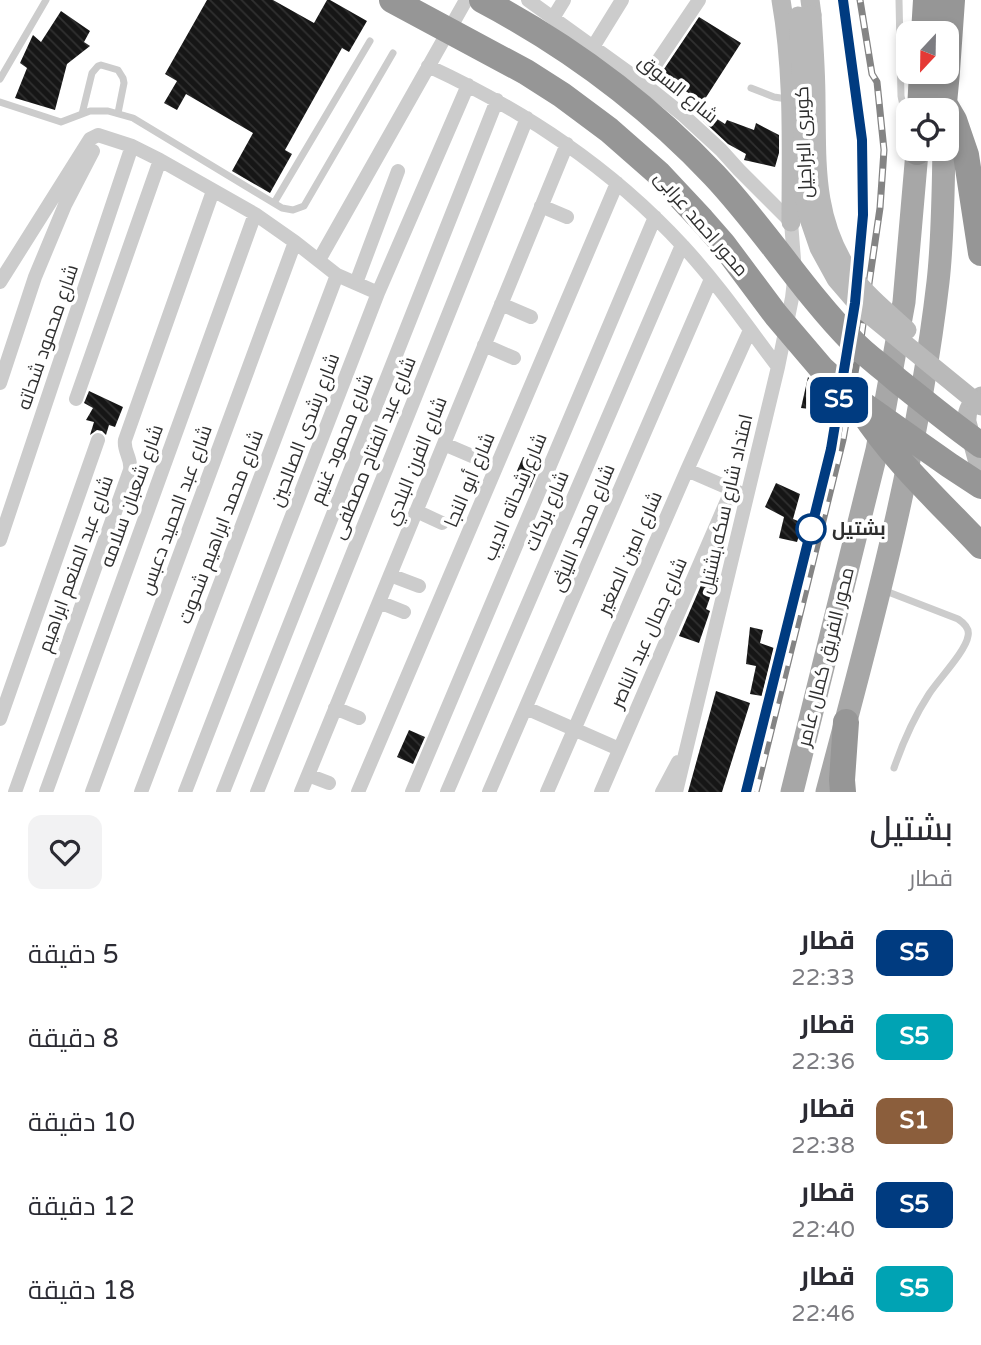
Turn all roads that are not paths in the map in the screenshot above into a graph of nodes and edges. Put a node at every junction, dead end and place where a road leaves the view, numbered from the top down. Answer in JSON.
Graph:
{"nodes":[{"id":1,"x":46,"y":0,"type":"edge"},
{"id":2,"x":392,"y":0,"type":"edge"},
{"id":3,"x":466,"y":0,"type":"edge"},
{"id":4,"x":482,"y":0,"type":"edge"},
{"id":5,"x":527,"y":0,"type":"edge"},
{"id":6,"x":564,"y":0,"type":"edge"},
{"id":7,"x":622,"y":0,"type":"edge"},
{"id":8,"x":699,"y":0,"type":"edge"},
{"id":9,"x":781,"y":0,"type":"edge"},
{"id":10,"x":899,"y":0,"type":"edge"},
{"id":11,"x":926,"y":0,"type":"edge"},
{"id":12,"x":952,"y":0,"type":"edge"},
{"id":13,"x":804,"y":8,"type":"edge"},
{"id":14,"x":553,"y":18,"type":"junction"},
{"id":15,"x":925,"y":21,"type":"edge"},
{"id":16,"x":951,"y":21,"type":"edge"},
{"id":17,"x":370,"y":41,"type":"dead end"},
{"id":18,"x":593,"y":47,"type":"junction"},
{"id":19,"x":393,"y":53,"type":"dead end"},
{"id":20,"x":428,"y":66,"type":"junction"},
{"id":21,"x":0,"y":79,"type":"edge"},
{"id":22,"x":643,"y":83,"type":"junction"},
{"id":23,"x":468,"y":85,"type":"junction"},
{"id":24,"x":751,"y":88,"type":"dead end"},
{"id":25,"x":902,"y":98,"type":"edge"},
{"id":26,"x":497,"y":100,"type":"junction"},
{"id":27,"x":792,"y":100,"type":"junction"},
{"id":28,"x":0,"y":102,"type":"edge"},
{"id":29,"x":118,"y":113,"type":"junction"},
{"id":30,"x":82,"y":114,"type":"junction"},
{"id":31,"x":527,"y":118,"type":"junction"},
{"id":32,"x":959,"y":132,"type":"edge"},
{"id":33,"x":101,"y":136,"type":"junction"},
{"id":34,"x":567,"y":144,"type":"junction"},
{"id":35,"x":132,"y":146,"type":"junction"},
{"id":36,"x":160,"y":160,"type":"junction"},
{"id":37,"x":914,"y":161,"type":"edge"},
{"id":38,"x":944,"y":161,"type":"edge"},
{"id":39,"x":398,"y":171,"type":"dead end"},
{"id":40,"x":617,"y":183,"type":"junction"},
{"id":41,"x":213,"y":191,"type":"junction"},
{"id":42,"x":274,"y":203,"type":"junction"},
{"id":43,"x":541,"y":206,"type":"junction"},
{"id":44,"x":255,"y":214,"type":"junction"},
{"id":45,"x":568,"y":217,"type":"dead end"},
{"id":46,"x":655,"y":217,"type":"junction"},
{"id":47,"x":790,"y":222,"type":"junction"},
{"id":48,"x":295,"y":242,"type":"junction"},
{"id":49,"x":682,"y":245,"type":"junction"},
{"id":50,"x":981,"y":253,"type":"edge"},
{"id":51,"x":319,"y":260,"type":"junction"},
{"id":52,"x":337,"y":275,"type":"junction"},
{"id":53,"x":712,"y":279,"type":"junction"},
{"id":54,"x":0,"y":282,"type":"edge"},
{"id":55,"x":356,"y":283,"type":"junction"},
{"id":56,"x":378,"y":293,"type":"junction"},
{"id":57,"x":501,"y":304,"type":"junction"},
{"id":58,"x":531,"y":317,"type":"dead end"},
{"id":59,"x":750,"y":330,"type":"junction"},
{"id":60,"x":484,"y":345,"type":"junction"},
{"id":61,"x":514,"y":358,"type":"dead end"},
{"id":62,"x":778,"y":368,"type":"junction"},
{"id":63,"x":0,"y":383,"type":"edge"},
{"id":64,"x":981,"y":390,"type":"edge"},
{"id":65,"x":981,"y":396,"type":"edge"},
{"id":66,"x":853,"y":398,"type":"junction"},
{"id":67,"x":76,"y":399,"type":"dead end"},
{"id":68,"x":981,"y":406,"type":"edge"},
{"id":69,"x":98,"y":440,"type":"dead end"},
{"id":70,"x":444,"y":444,"type":"junction"},
{"id":71,"x":981,"y":445,"type":"edge"},
{"id":72,"x":877,"y":450,"type":"junction"},
{"id":73,"x":472,"y":456,"type":"dead end"},
{"id":74,"x":909,"y":463,"type":"junction"},
{"id":75,"x":687,"y":470,"type":"junction"},
{"id":76,"x":981,"y":474,"type":"edge"},
{"id":77,"x":981,"y":486,"type":"edge"},
{"id":78,"x":732,"y":489,"type":"junction"},
{"id":79,"x":748,"y":496,"type":"junction"},
{"id":80,"x":864,"y":505,"type":"junction"},
{"id":81,"x":416,"y":511,"type":"junction"},
{"id":82,"x":898,"y":513,"type":"junction"},
{"id":83,"x":442,"y":523,"type":"dead end"},
{"id":84,"x":0,"y":540,"type":"edge"},
{"id":85,"x":981,"y":546,"type":"edge"},
{"id":86,"x":390,"y":575,"type":"junction"},
{"id":87,"x":419,"y":586,"type":"dead end"},
{"id":88,"x":879,"y":589,"type":"junction"},
{"id":89,"x":379,"y":602,"type":"junction"},
{"id":90,"x":404,"y":612,"type":"dead end"},
{"id":91,"x":335,"y":708,"type":"junction"},
{"id":92,"x":526,"y":708,"type":"junction"},
{"id":93,"x":359,"y":718,"type":"dead end"},
{"id":94,"x":0,"y":719,"type":"edge"},
{"id":95,"x":846,"y":722,"type":"junction"},
{"id":96,"x":574,"y":729,"type":"junction"},
{"id":97,"x":687,"y":745,"type":"junction"},
{"id":98,"x":619,"y":749,"type":"junction"},
{"id":99,"x":894,"y":768,"type":"dead end"},
{"id":100,"x":308,"y":775,"type":"junction"},
{"id":101,"x":329,"y":783,"type":"dead end"},
{"id":102,"x":15,"y":792,"type":"edge"},
{"id":103,"x":46,"y":792,"type":"edge"},
{"id":104,"x":92,"y":792,"type":"edge"},
{"id":105,"x":141,"y":792,"type":"edge"},
{"id":106,"x":185,"y":792,"type":"edge"},
{"id":107,"x":223,"y":792,"type":"edge"},
{"id":108,"x":257,"y":792,"type":"edge"},
{"id":109,"x":301,"y":792,"type":"edge"},
{"id":110,"x":358,"y":792,"type":"edge"},
{"id":111,"x":412,"y":792,"type":"edge"},
{"id":112,"x":447,"y":792,"type":"edge"},
{"id":113,"x":489,"y":792,"type":"edge"},
{"id":114,"x":547,"y":792,"type":"edge"},
{"id":115,"x":600,"y":792,"type":"edge"},
{"id":116,"x":662,"y":792,"type":"edge"},
{"id":117,"x":676,"y":792,"type":"edge"},
{"id":118,"x":792,"y":792,"type":"edge"},
{"id":119,"x":827,"y":792,"type":"edge"},
{"id":120,"x":843,"y":792,"type":"edge"}],
"edges":[{"from":1,"to":21,"type":"lane"},
{"from":2,"to":66,"type":"highway","name":"محور احمد عرابى","bridge":true},
{"from":3,"to":20,"type":"street"},
{"from":4,"to":71,"type":"highway","name":"محور احمد عرابى","bridge":true},
{"from":5,"to":14,"type":"street","name":"شارع السوق"},
{"from":6,"to":14,"type":"street"},
{"from":7,"to":18,"type":"street"},
{"from":8,"to":22,"type":"street"},
{"from":9,"to":27,"type":"street"},
{"from":10,"to":25,"type":"lane"},
{"from":11,"to":15,"type":"highway"},
{"from":12,"to":16,"type":"highway"},
{"from":13,"to":64,"type":"street","name":"كوبرى البراجيل","bridge":true},
{"from":13,"to":68,"type":"street","name":"كوبرى البراجيل","bridge":true},
{"from":14,"to":18,"type":"street","name":"شارع السوق"},
{"from":17,"to":42,"type":"lane"},
{"from":18,"to":22,"type":"street","name":"شارع السوق"},
{"from":19,"to":42,"type":"lane"},
{"from":20,"to":23,"type":"street"},
{"from":20,"to":51,"type":"street"},
{"from":22,"to":47,"type":"street","name":"شارع السوق"},
{"from":23,"to":26,"type":"street"},
{"from":23,"to":56,"type":"street","name":"شارع رشدى الصالحين"},
{"from":24,"to":27,"type":"lane"},
{"from":26,"to":31,"type":"street"},
{"from":26,"to":107,"type":"street","name":"شارع محمود غنيم"},
{"from":27,"to":47,"type":"street"},
{"from":28,"to":30,"type":"lane"},
{"from":29,"to":30,"type":"lane"},
{"from":29,"to":30,"type":"lane"},
{"from":29,"to":42,"type":"lane"},
{"from":31,"to":34,"type":"street"},
{"from":31,"to":108,"type":"street","name":"شارع عبد الفتاح مصطفى"},
{"from":32,"to":50,"type":"highway"},
{"from":33,"to":35,"type":"street"},
{"from":33,"to":54,"type":"street"},
{"from":33,"to":63,"type":"street"},
{"from":34,"to":40,"type":"street"},
{"from":34,"to":43,"type":"street","name":"شارع الفرن البلدي"},
{"from":35,"to":36,"type":"street"},
{"from":35,"to":84,"type":"street","name":"شارع محمود شحاته"},
{"from":36,"to":41,"type":"street"},
{"from":36,"to":67,"type":"street"},
{"from":37,"to":72,"type":"main road","name":"محور الفريق كمال عامر"},
{"from":38,"to":74,"type":"main road","name":"محور الفريق كمال عامر"},
{"from":39,"to":55,"type":"street"},
{"from":40,"to":46,"type":"street"},
{"from":40,"to":110,"type":"street","name":"شارع أبو النجا"},
{"from":41,"to":44,"type":"street"},
{"from":41,"to":102,"type":"street","name":"شارع عبد المنعم ابراهيم"},
{"from":43,"to":45,"type":"street"},
{"from":43,"to":57,"type":"street","name":"شارع الفرن البلدي"},
{"from":44,"to":48,"type":"street"},
{"from":44,"to":103,"type":"street","name":"شارع شعبان سلامه"},
{"from":46,"to":49,"type":"street"},
{"from":46,"to":111,"type":"street","name":"شارع شحاته الديب"},
{"from":47,"to":62,"type":"street","name":"امتداد شارع سكه بشتيل"},
{"from":48,"to":51,"type":"street"},
{"from":48,"to":104,"type":"street","name":"شارع عبد الحميد دعبس"},
{"from":49,"to":53,"type":"street"},
{"from":49,"to":112,"type":"street","name":"شارع بركات"},
{"from":51,"to":52,"type":"street"},
{"from":52,"to":55,"type":"street"},
{"from":52,"to":105,"type":"street","name":"شارع محمد ابراهيم شحوت"},
{"from":53,"to":59,"type":"street"},
{"from":53,"to":92,"type":"street","name":"شارع محمد الليثى"},
{"from":55,"to":56,"type":"street"},
{"from":56,"to":106,"type":"street","name":"شارع رشدى الصالحين"},
{"from":57,"to":58,"type":"street"},
{"from":57,"to":60,"type":"street","name":"شارع الفرن البلدي"},
{"from":59,"to":62,"type":"street"},
{"from":59,"to":75,"type":"street","name":"شارع امين الصغير"},
{"from":60,"to":61,"type":"street"},
{"from":60,"to":70,"type":"street","name":"شارع الفرن البلدي"},
{"from":62,"to":79,"type":"street","name":"امتداد شارع سكه بشتيل"},
{"from":65,"to":76,"type":"street"},
{"from":66,"to":77,"type":"highway","name":"محور احمد عرابى","bridge":true},
{"from":66,"to":85,"type":"highway","bridge":true},
{"from":69,"to":94,"type":"street"},
{"from":70,"to":73,"type":"street"},
{"from":70,"to":81,"type":"street","name":"شارع الفرن البلدي"},
{"from":72,"to":74,"type":"main road"},
{"from":72,"to":80,"type":"main road","name":"محور الفريق كمال عامر"},
{"from":74,"to":82,"type":"main road","name":"محور الفريق كمال عامر"},
{"from":75,"to":78,"type":"street"},
{"from":75,"to":96,"type":"street","name":"شارع امين الصغير"},
{"from":78,"to":79,"type":"street"},
{"from":78,"to":98,"type":"street","name":"شارع جمال عبد الناصر"},
{"from":79,"to":97,"type":"street","name":"امتداد شارع سكه بشتيل"},
{"from":80,"to":82,"type":"main road"},
{"from":80,"to":118,"type":"main road","name":"محور الفريق كمال عامر"},
{"from":81,"to":83,"type":"street"},
{"from":81,"to":86,"type":"street","name":"شارع الفرن البلدي"},
{"from":82,"to":88,"type":"main road","name":"محور الفريق كمال عامر"},
{"from":86,"to":87,"type":"street"},
{"from":86,"to":89,"type":"street","name":"شارع الفرن البلدي"},
{"from":88,"to":95,"type":"main road","name":"محور الفريق كمال عامر"},
{"from":88,"to":99,"type":"lane"},
{"from":89,"to":90,"type":"street"},
{"from":89,"to":91,"type":"street","name":"شارع الفرن البلدي"},
{"from":91,"to":93,"type":"street"},
{"from":91,"to":100,"type":"street","name":"شارع الفرن البلدي"},
{"from":92,"to":96,"type":"street"},
{"from":92,"to":113,"type":"street","name":"شارع محمد الليثى"},
{"from":95,"to":119,"type":"main road","name":"محور الفريق كمال عامر"},
{"from":95,"to":120,"type":"highway"},
{"from":96,"to":98,"type":"street"},
{"from":96,"to":114,"type":"street","name":"شارع امين الصغير"},
{"from":97,"to":116,"type":"street"},
{"from":97,"to":117,"type":"street","name":"امتداد شارع سكه بشتيل"},
{"from":98,"to":115,"type":"street","name":"شارع جمال عبد الناصر"},
{"from":100,"to":101,"type":"street"},
{"from":100,"to":109,"type":"street","name":"شارع الفرن البلدي"}]}
